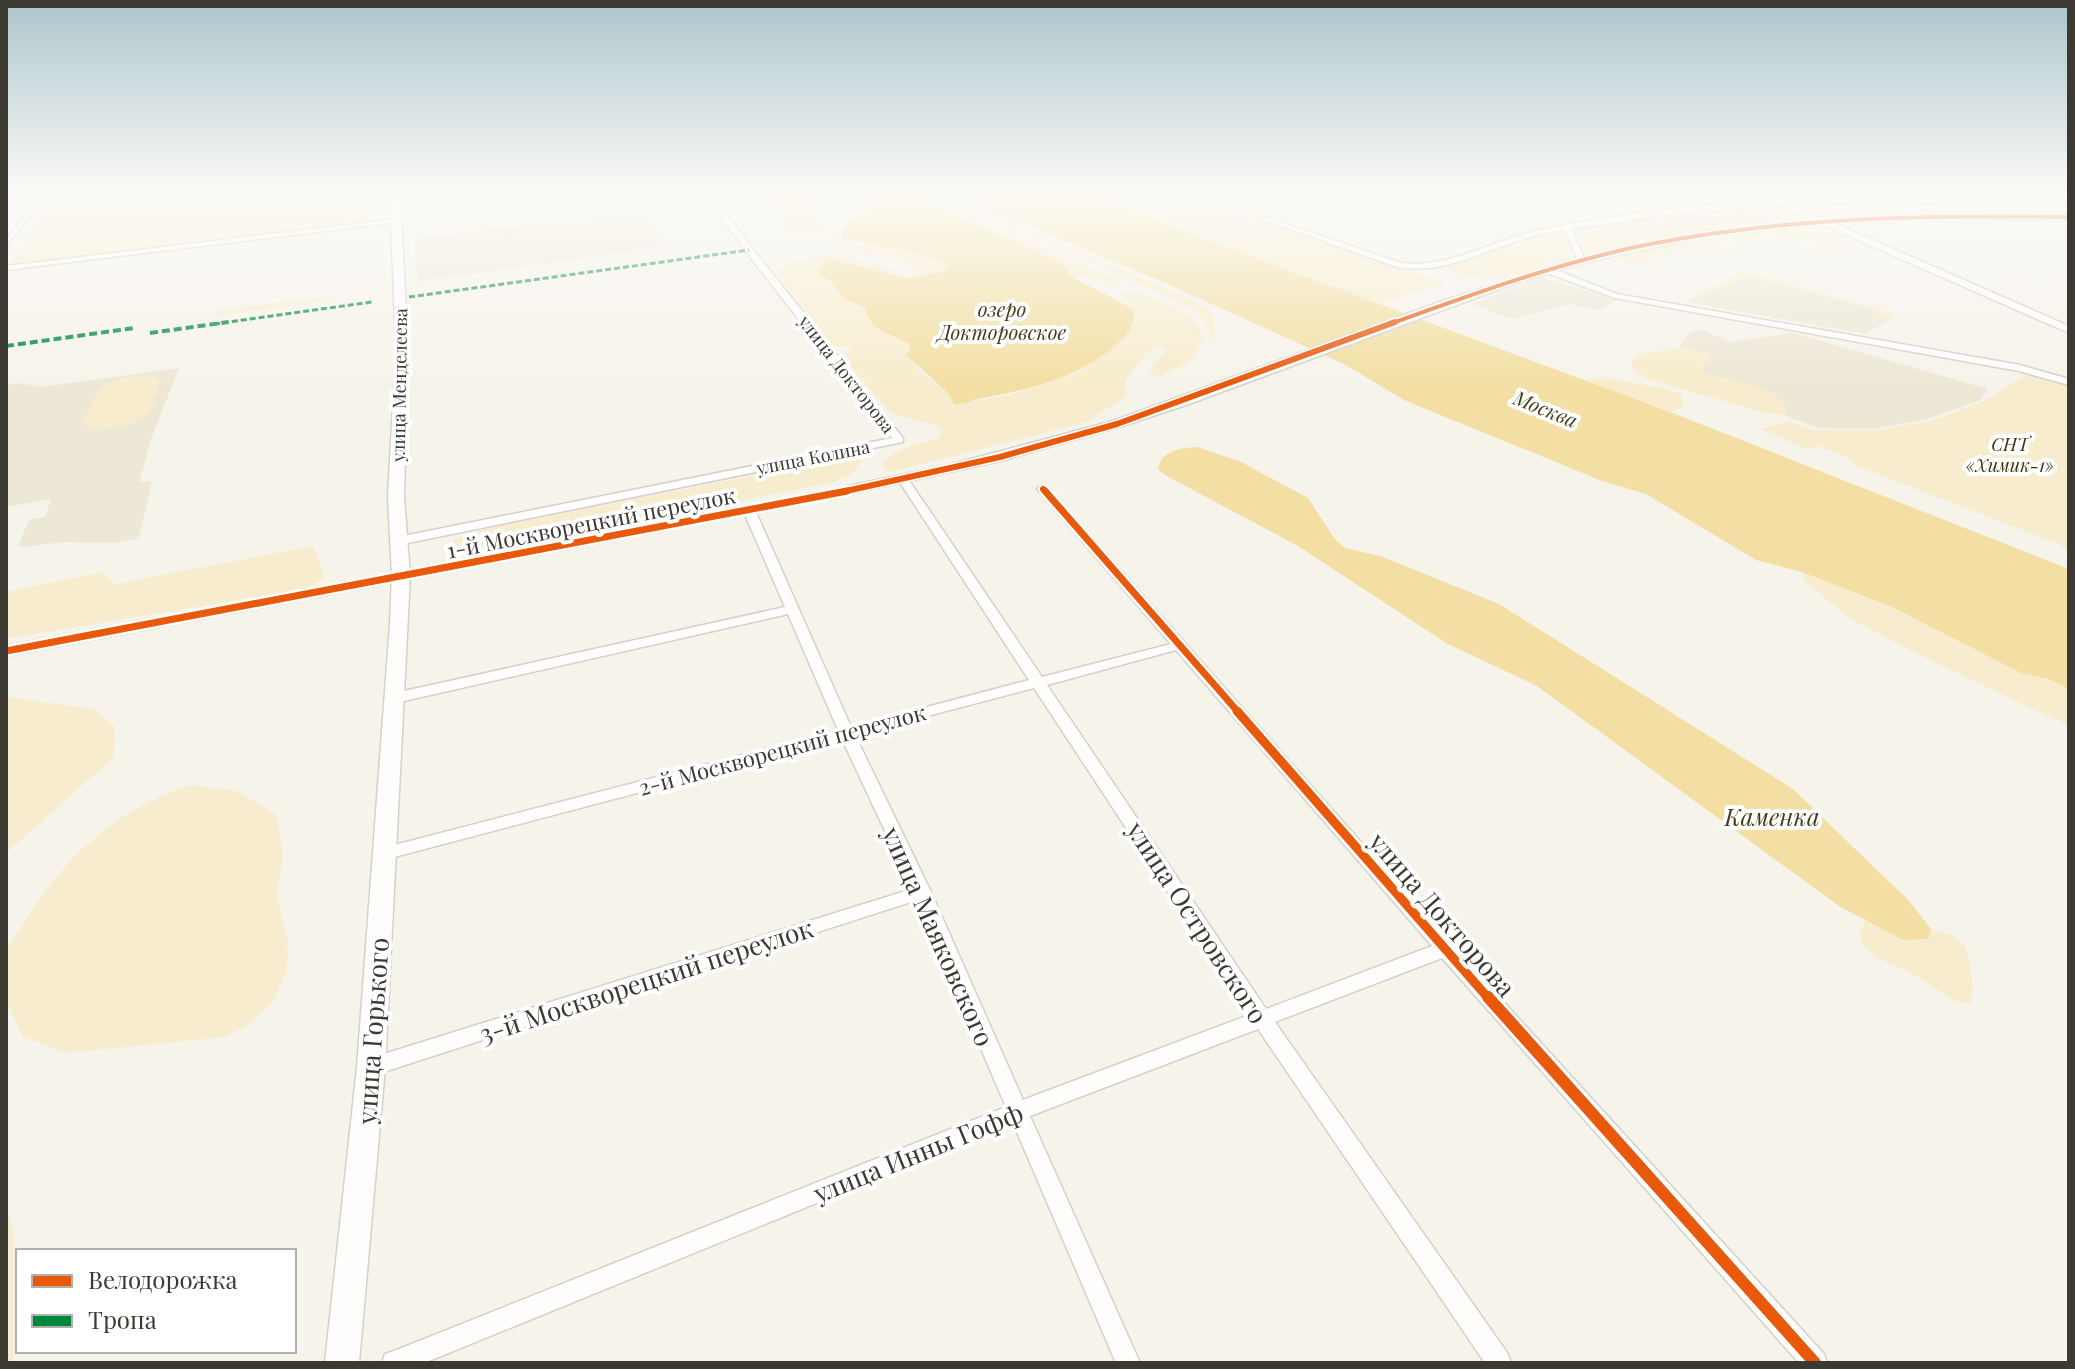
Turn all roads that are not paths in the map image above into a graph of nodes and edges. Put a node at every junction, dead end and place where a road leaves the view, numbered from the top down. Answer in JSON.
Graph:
{"nodes":[{"id":1,"x":98,"y":257,"type":"edge"},
{"id":2,"x":398,"y":257,"type":"edge"},
{"id":3,"x":754,"y":257,"type":"edge"},
{"id":4,"x":1376,"y":257,"type":"edge"},
{"id":5,"x":1461,"y":257,"type":"edge"},
{"id":6,"x":1580,"y":257,"type":"edge"},
{"id":7,"x":1600,"y":257,"type":"edge"},
{"id":8,"x":1903,"y":257,"type":"edge"},
{"id":9,"x":1582,"y":261,"type":"junction"},
{"id":10,"x":6,"y":268,"type":"edge"},
{"id":11,"x":1550,"y":271,"type":"junction"},
{"id":12,"x":2069,"y":330,"type":"edge"},
{"id":13,"x":2069,"y":382,"type":"edge"},
{"id":14,"x":899,"y":440,"type":"joint"},
{"id":15,"x":902,"y":478,"type":"junction"},
{"id":16,"x":1043,"y":489,"type":"dead end"},
{"id":17,"x":749,"y":510,"type":"junction"},
{"id":18,"x":398,"y":541,"type":"junction"},
{"id":19,"x":401,"y":576,"type":"junction"},
{"id":20,"x":792,"y":609,"type":"junction"},
{"id":21,"x":1181,"y":645,"type":"junction"},
{"id":22,"x":6,"y":651,"type":"edge"},
{"id":23,"x":1040,"y":681,"type":"junction"},
{"id":24,"x":395,"y":698,"type":"junction"},
{"id":25,"x":846,"y":732,"type":"junction"},
{"id":26,"x":383,"y":854,"type":"junction"},
{"id":27,"x":922,"y":892,"type":"junction"},
{"id":28,"x":1445,"y":949,"type":"junction"},
{"id":29,"x":1262,"y":1019,"type":"junction"},
{"id":30,"x":371,"y":1067,"type":"junction"},
{"id":31,"x":1016,"y":1112,"type":"junction"},
{"id":32,"x":342,"y":1363,"type":"edge"},
{"id":33,"x":394,"y":1363,"type":"edge"},
{"id":34,"x":1128,"y":1363,"type":"edge"},
{"id":35,"x":1499,"y":1363,"type":"edge"},
{"id":36,"x":1815,"y":1363,"type":"edge"}],
"edges":[{"from":1,"to":10,"type":"street"},
{"from":2,"to":18,"type":"main road","name":"улица Менделеева"},
{"from":3,"to":14,"type":"street","name":"улица Докторова"},
{"from":4,"to":5,"type":"street"},
{"from":6,"to":9,"type":"street"},
{"from":7,"to":9,"type":"street","name":"1-й Москворецкий переулок"},
{"from":8,"to":12,"type":"street"},
{"from":9,"to":11,"type":"street","name":"1-й Москворецкий переулок"},
{"from":11,"to":13,"type":"street"},
{"from":11,"to":15,"type":"street","name":"1-й Москворецкий переулок"},
{"from":14,"to":18,"type":"street","name":"улица Колина"},
{"from":15,"to":17,"type":"street","name":"1-й Москворецкий переулок"},
{"from":15,"to":23,"type":"street","name":"улица Островского"},
{"from":16,"to":21,"type":"street","name":"улица Докторова"},
{"from":17,"to":19,"type":"street","name":"1-й Москворецкий переулок"},
{"from":17,"to":20,"type":"street","name":"улица Маяковского"},
{"from":18,"to":19,"type":"main road","name":"улица Менделеева"},
{"from":19,"to":22,"type":"street","name":"1-й Москворецкий переулок"},
{"from":19,"to":24,"type":"main road","name":"улица Горького"},
{"from":20,"to":24,"type":"street"},
{"from":20,"to":25,"type":"street","name":"улица Маяковского"},
{"from":21,"to":23,"type":"street","name":"2-й Москворецкий переулок"},
{"from":21,"to":28,"type":"street","name":"улица Докторова"},
{"from":23,"to":25,"type":"street","name":"2-й Москворецкий переулок"},
{"from":23,"to":29,"type":"street","name":"улица Островского"},
{"from":24,"to":26,"type":"main road","name":"улица Горького"},
{"from":25,"to":26,"type":"street","name":"2-й Москворецкий переулок"},
{"from":25,"to":27,"type":"street","name":"улица Маяковского"},
{"from":26,"to":30,"type":"main road","name":"улица Горького"},
{"from":27,"to":30,"type":"street","name":"3-й Москворецкий переулок"},
{"from":27,"to":31,"type":"street","name":"улица Маяковского"},
{"from":28,"to":29,"type":"street","name":"улица Инны Гофф"},
{"from":28,"to":36,"type":"street","name":"улица Докторова"},
{"from":29,"to":31,"type":"street","name":"улица Инны Гофф"},
{"from":29,"to":35,"type":"street","name":"улица Островского"},
{"from":30,"to":32,"type":"main road","name":"улица Горького"},
{"from":31,"to":33,"type":"street","name":"улица Инны Гофф"},
{"from":31,"to":34,"type":"street","name":"улица Маяковского"}]}
